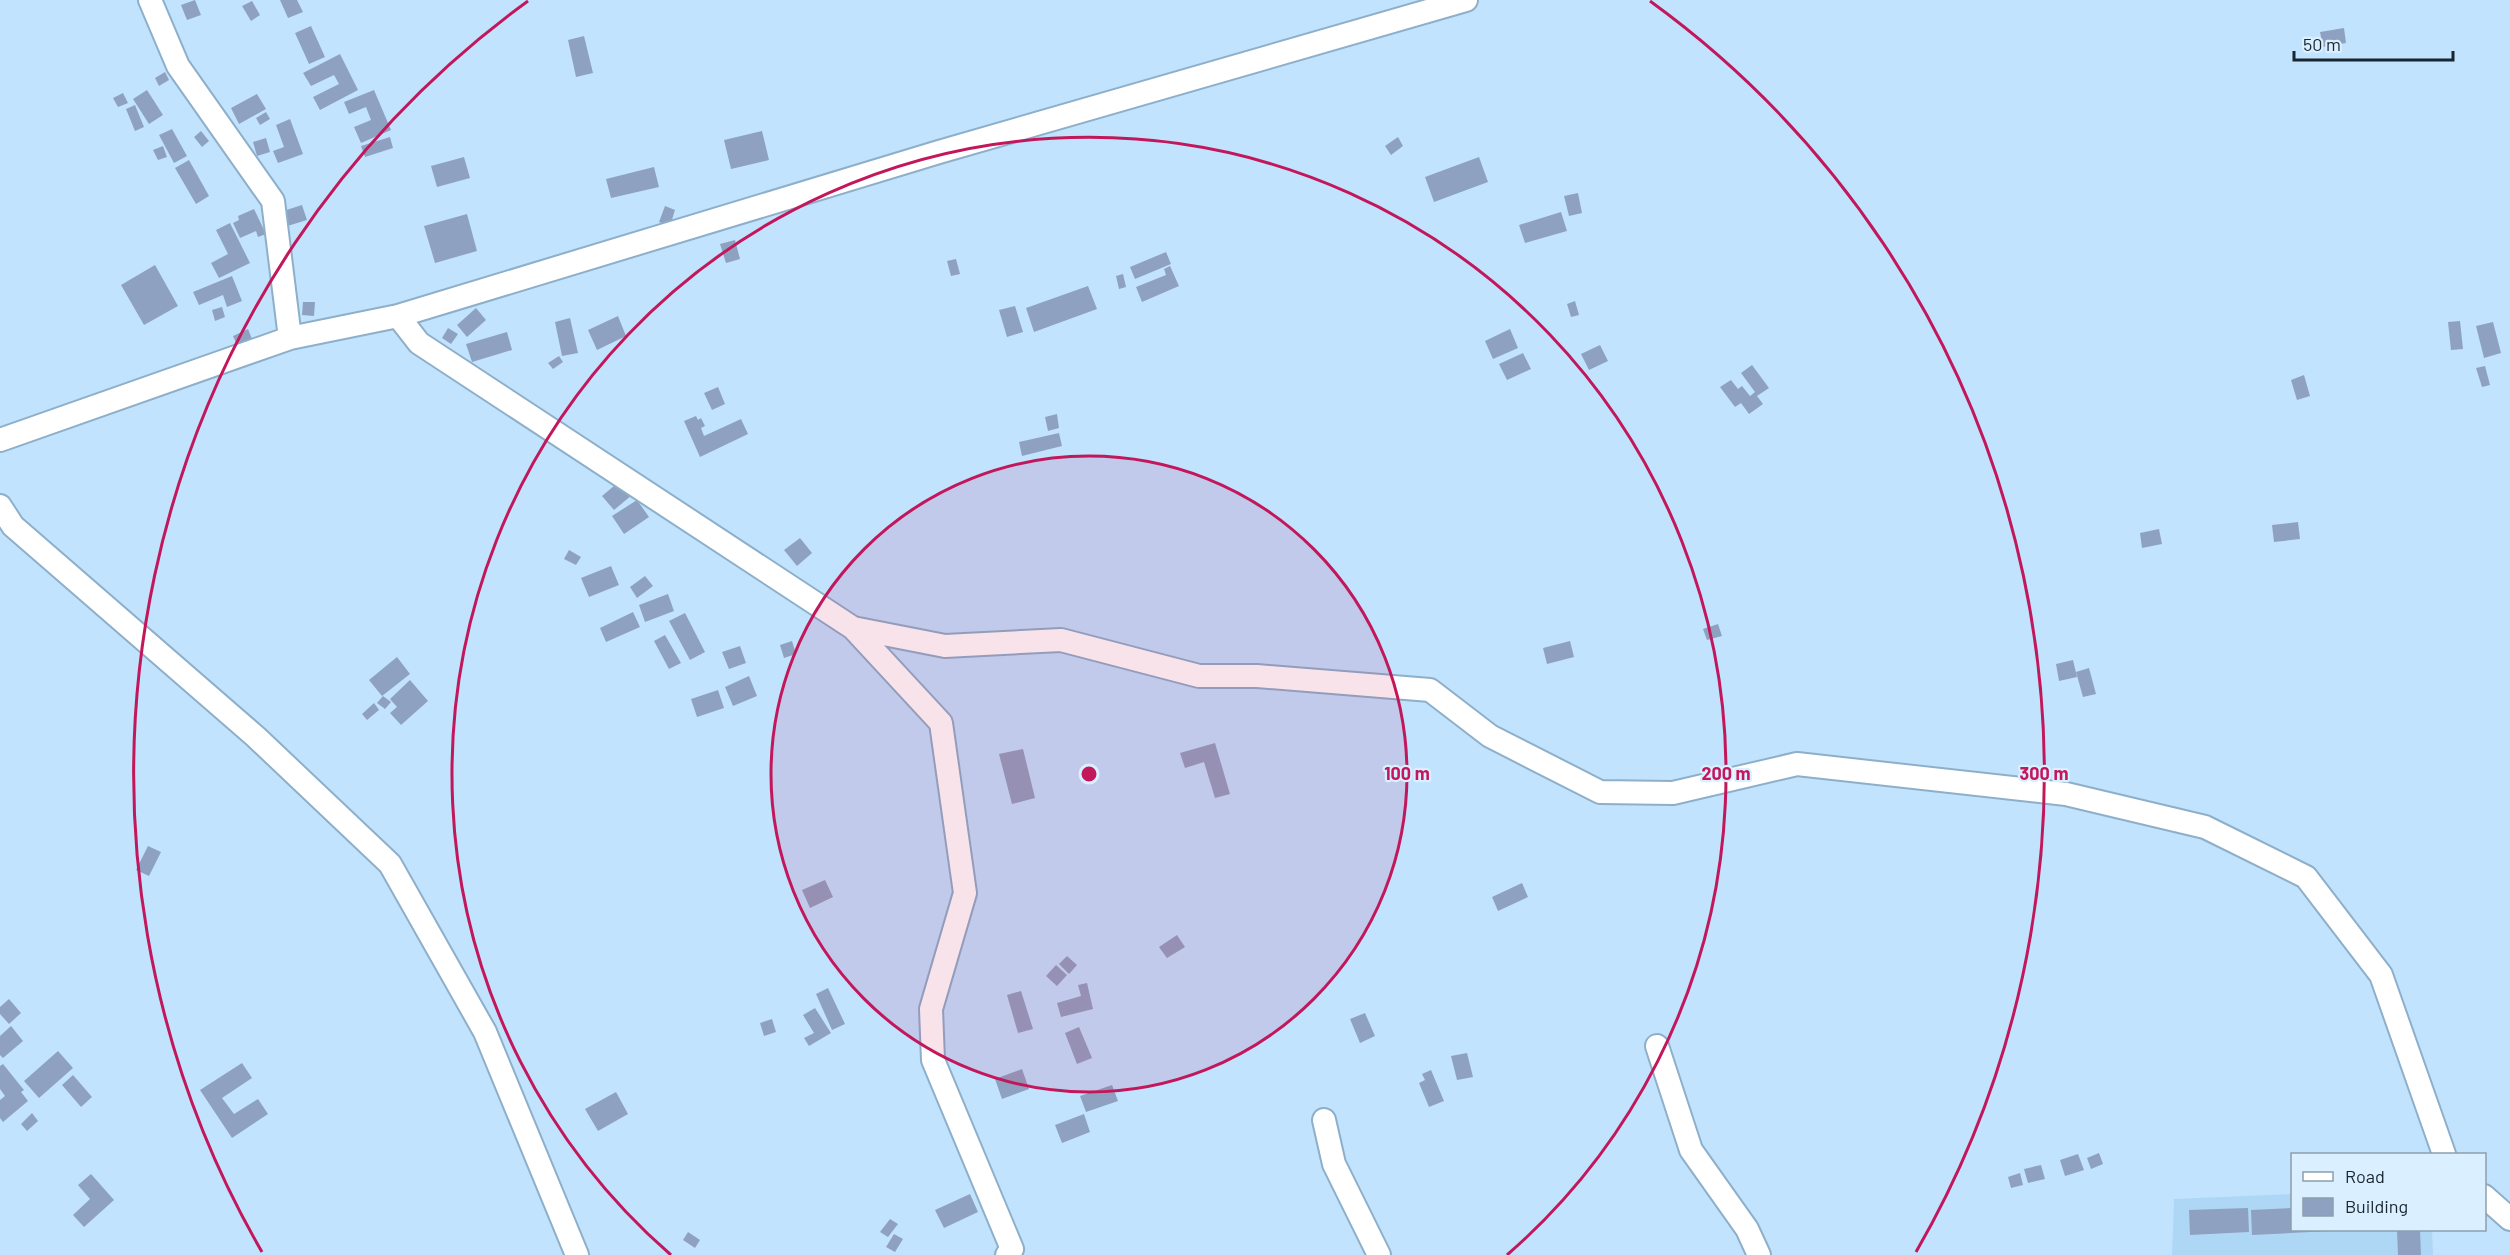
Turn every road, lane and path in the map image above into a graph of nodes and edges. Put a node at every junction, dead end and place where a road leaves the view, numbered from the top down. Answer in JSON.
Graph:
{"nodes":[{"id":1,"x":150,"y":0,"type":"edge"},
{"id":2,"x":1466,"y":0,"type":"edge"},
{"id":3,"x":398,"y":316,"type":"junction"},
{"id":4,"x":290,"y":338,"type":"junction"},
{"id":5,"x":0,"y":440,"type":"edge"},
{"id":6,"x":0,"y":506,"type":"edge"},
{"id":7,"x":853,"y":628,"type":"junction"},
{"id":8,"x":1657,"y":1046,"type":"dead end"},
{"id":9,"x":1324,"y":1120,"type":"dead end"},
{"id":10,"x":2444,"y":1153,"type":"edge"},
{"id":11,"x":2486,"y":1198,"type":"edge"},
{"id":12,"x":2510,"y":1219,"type":"edge"},
{"id":13,"x":577,"y":1255,"type":"edge"},
{"id":14,"x":1007,"y":1255,"type":"edge"},
{"id":15,"x":1379,"y":1255,"type":"edge"},
{"id":16,"x":1759,"y":1255,"type":"edge"}],
"edges":[{"from":1,"to":4,"type":"street"},
{"from":2,"to":3,"type":"street"},
{"from":3,"to":4,"type":"street"},
{"from":3,"to":7,"type":"street"},
{"from":4,"to":5,"type":"street"},
{"from":6,"to":13,"type":"street"},
{"from":7,"to":10,"type":"street"},
{"from":7,"to":14,"type":"street"},
{"from":8,"to":16,"type":"street"},
{"from":9,"to":15,"type":"street"},
{"from":11,"to":12,"type":"street"}]}
